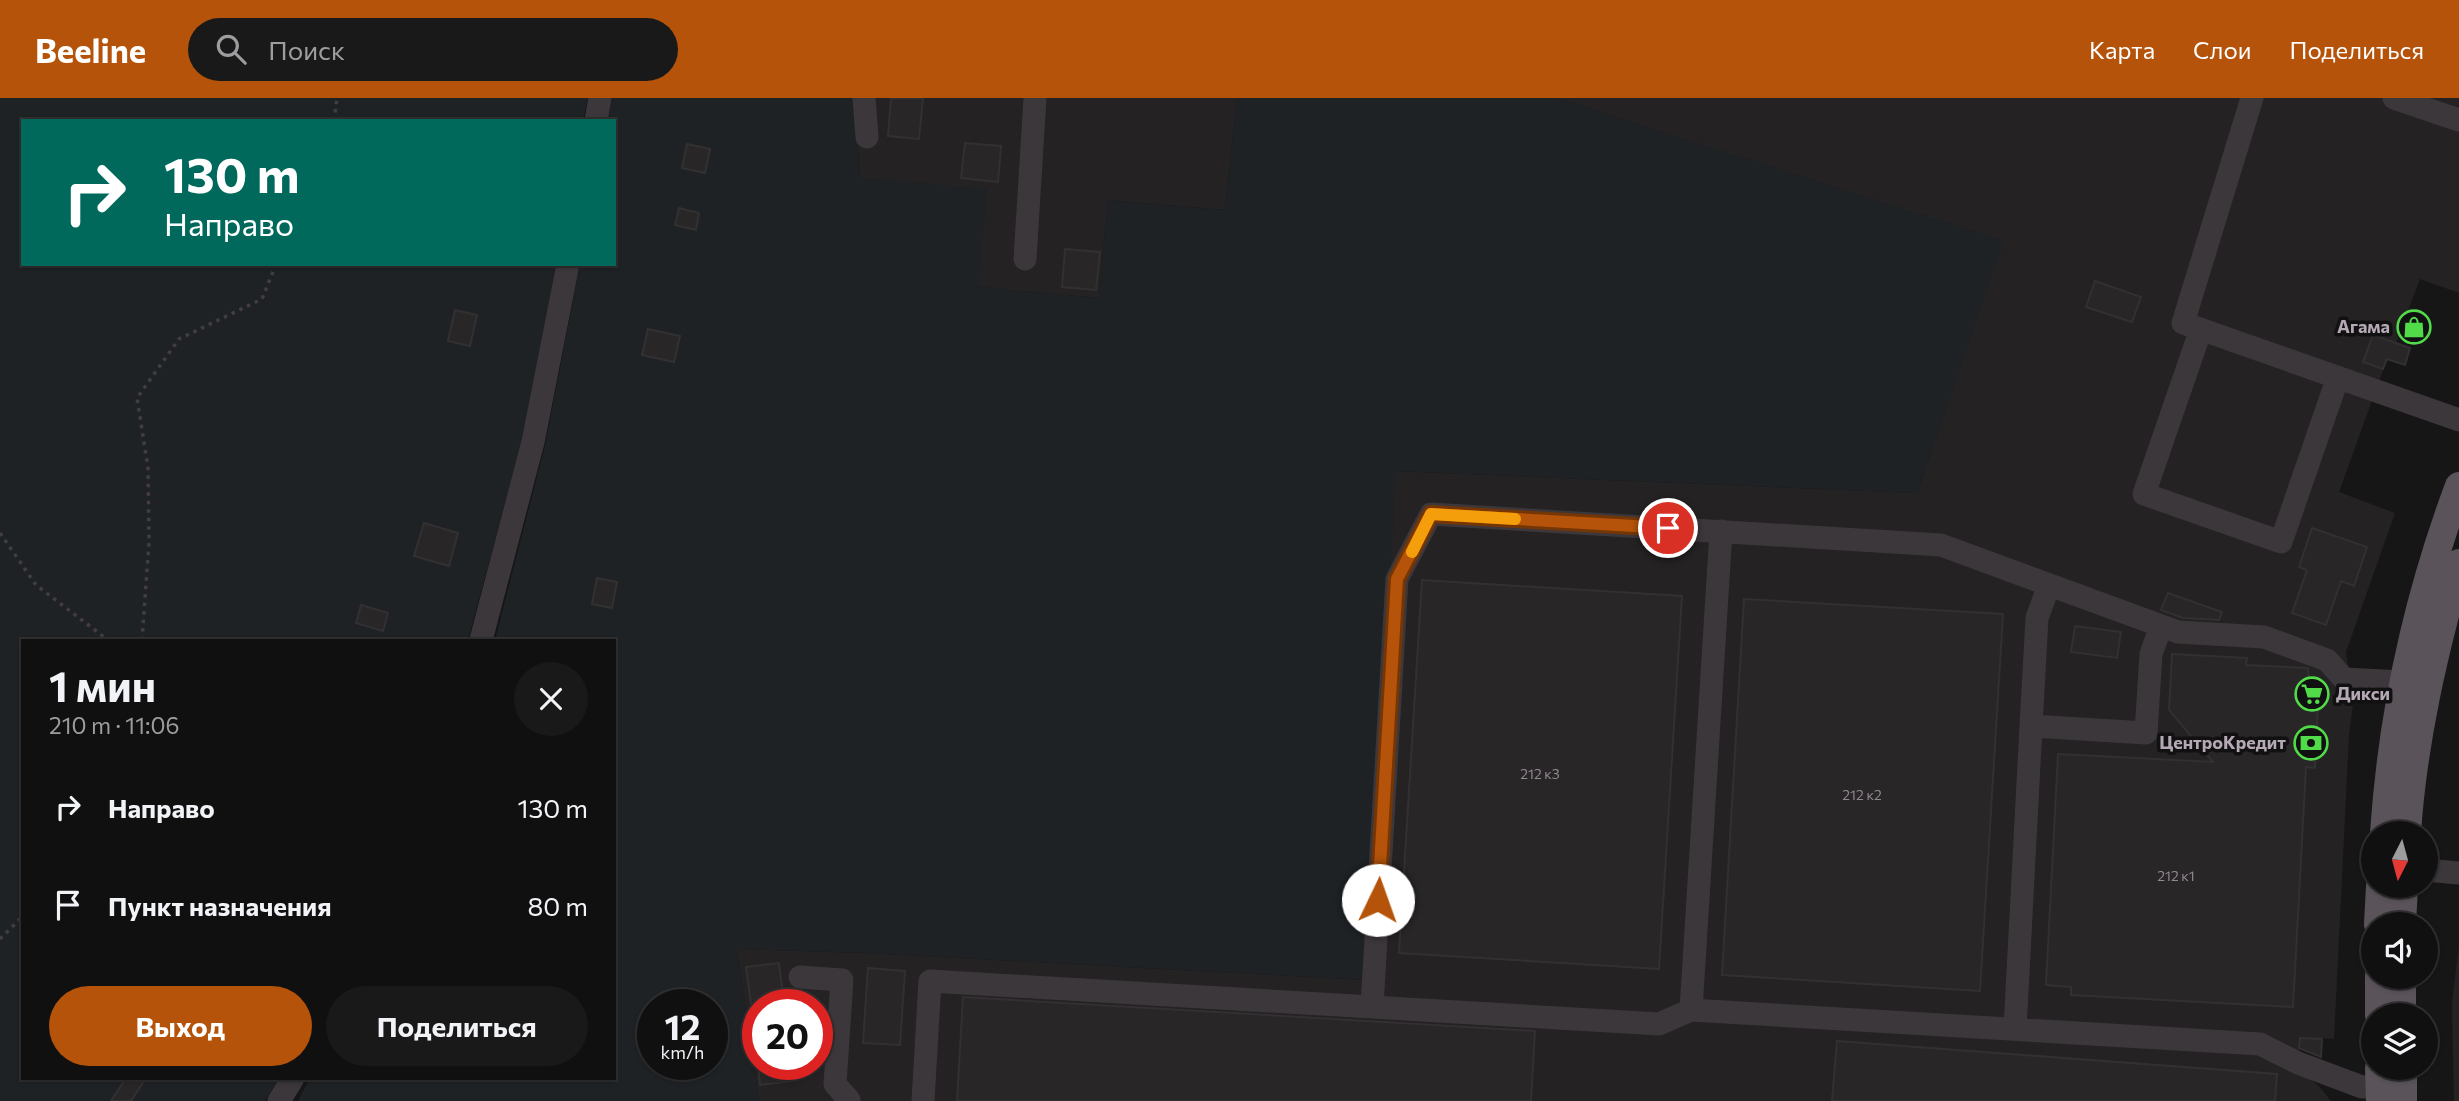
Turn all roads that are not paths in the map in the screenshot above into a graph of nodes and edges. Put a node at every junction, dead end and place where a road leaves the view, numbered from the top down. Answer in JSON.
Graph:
{"nodes":[{"id":1,"x":600,"y":98,"type":"edge"},
{"id":2,"x":864,"y":98,"type":"edge"},
{"id":3,"x":1035,"y":98,"type":"edge"},
{"id":4,"x":2252,"y":98,"type":"edge"},
{"id":5,"x":2394,"y":98,"type":"edge"},
{"id":6,"x":596,"y":119,"type":"edge"},
{"id":7,"x":2459,"y":120,"type":"edge"},
{"id":8,"x":867,"y":137,"type":"dead end"},
{"id":9,"x":1025,"y":258,"type":"dead end"},
{"id":10,"x":568,"y":266,"type":"edge"},
{"id":11,"x":2201,"y":329,"type":"junction"},
{"id":12,"x":2338,"y":377,"type":"junction"},
{"id":13,"x":2459,"y":420,"type":"edge"},
{"id":14,"x":2459,"y":486,"type":"edge"},
{"id":15,"x":1721,"y":531,"type":"junction"},
{"id":16,"x":2459,"y":563,"type":"edge"},
{"id":17,"x":2049,"y":585,"type":"junction"},
{"id":18,"x":2161,"y":626,"type":"junction"},
{"id":19,"x":481,"y":639,"type":"edge"},
{"id":20,"x":2415,"y":685,"type":"junction"},
{"id":21,"x":2031,"y":726,"type":"junction"},
{"id":22,"x":2385,"y":821,"type":"edge"},
{"id":23,"x":2408,"y":821,"type":"edge"},
{"id":24,"x":2438,"y":871,"type":"edge"},
{"id":25,"x":2459,"y":873,"type":"edge"},
{"id":26,"x":800,"y":977,"type":"dead end"},
{"id":27,"x":1372,"y":1007,"type":"junction"},
{"id":28,"x":1691,"y":1010,"type":"junction"},
{"id":29,"x":2015,"y":1029,"type":"junction"},
{"id":30,"x":292,"y":1080,"type":"edge"},
{"id":31,"x":2383,"y":1087,"type":"edge"},
{"id":32,"x":279,"y":1101,"type":"edge"},
{"id":33,"x":855,"y":1101,"type":"edge"},
{"id":34,"x":923,"y":1101,"type":"edge"}],
"edges":[{"from":1,"to":6,"type":"street"},
{"from":2,"to":8,"type":"street"},
{"from":3,"to":9,"type":"street"},
{"from":4,"to":11,"type":"street"},
{"from":5,"to":7,"type":"street"},
{"from":10,"to":19,"type":"street"},
{"from":11,"to":12,"type":"street"},
{"from":11,"to":12,"type":"street"},
{"from":12,"to":13,"type":"street"},
{"from":14,"to":20,"type":"main road"},
{"from":15,"to":17,"type":"street"},
{"from":15,"to":27,"type":"street"},
{"from":15,"to":28,"type":"street"},
{"from":16,"to":20,"type":"main road"},
{"from":17,"to":18,"type":"street"},
{"from":17,"to":21,"type":"street"},
{"from":18,"to":20,"type":"street"},
{"from":18,"to":21,"type":"street"},
{"from":20,"to":22,"type":"main road"},
{"from":20,"to":23,"type":"main road"},
{"from":21,"to":29,"type":"street"},
{"from":24,"to":25,"type":"street"},
{"from":26,"to":33,"type":"street"},
{"from":27,"to":28,"type":"street"},
{"from":27,"to":34,"type":"street"},
{"from":28,"to":29,"type":"street"},
{"from":29,"to":31,"type":"street"},
{"from":30,"to":32,"type":"street"}]}
